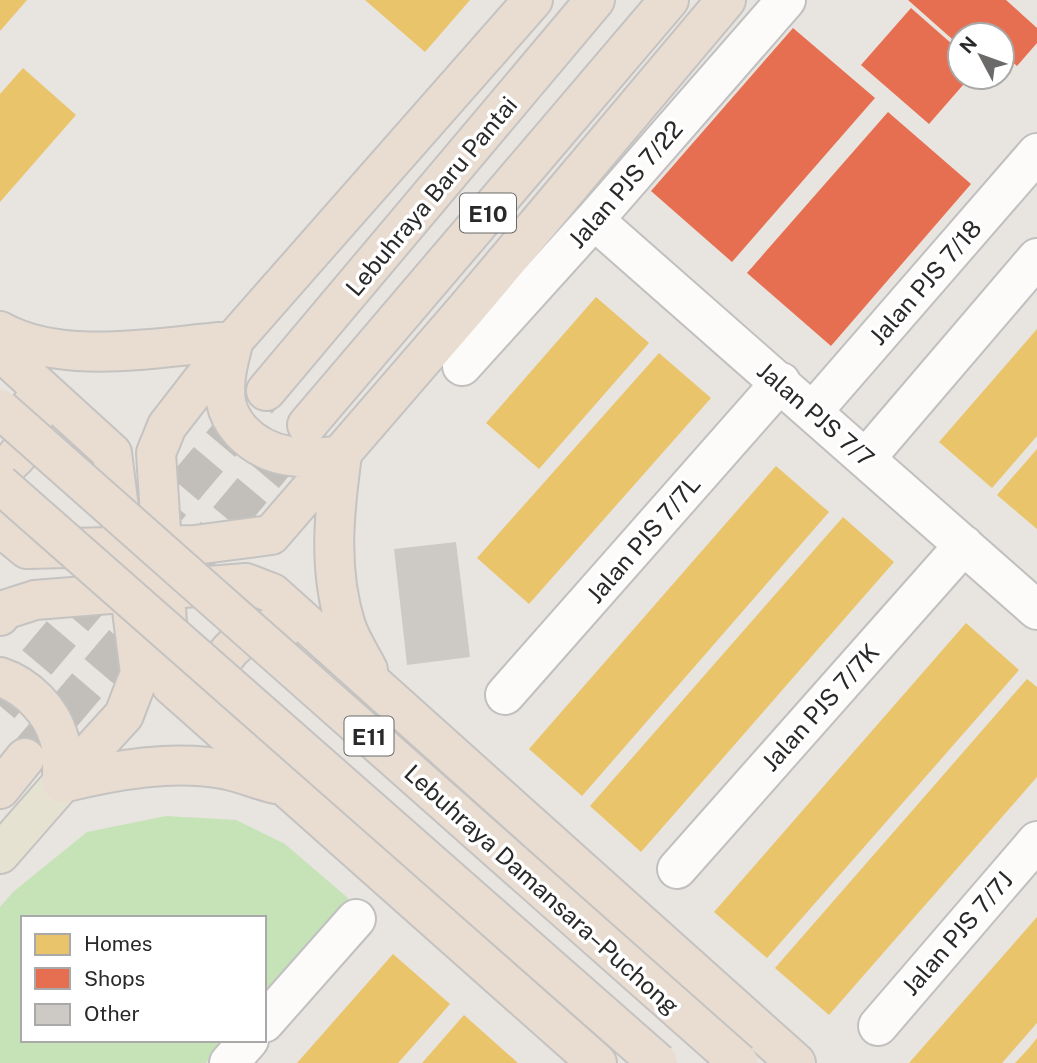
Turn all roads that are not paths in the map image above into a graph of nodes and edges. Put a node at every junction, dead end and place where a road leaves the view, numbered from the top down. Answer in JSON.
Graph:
{"nodes":[{"id":1,"x":533,"y":0,"type":"edge"},
{"id":2,"x":596,"y":0,"type":"edge"},
{"id":3,"x":669,"y":0,"type":"edge"},
{"id":4,"x":726,"y":0,"type":"edge"},
{"id":5,"x":786,"y":0,"type":"edge"},
{"id":6,"x":1037,"y":153,"type":"edge"},
{"id":7,"x":594,"y":220,"type":"junction"},
{"id":8,"x":1037,"y":258,"type":"edge"},
{"id":9,"x":0,"y":331,"type":"edge"},
{"id":10,"x":233,"y":341,"type":"junction"},
{"id":11,"x":12,"y":363,"type":"edge"},
{"id":12,"x":462,"y":366,"type":"dead end"},
{"id":13,"x":781,"y":382,"type":"junction"},
{"id":14,"x":266,"y":391,"type":"tunnel mouth"},
{"id":15,"x":0,"y":409,"type":"edge"},
{"id":16,"x":813,"y":411,"type":"junction"},
{"id":17,"x":307,"y":425,"type":"tunnel mouth"},
{"id":18,"x":342,"y":455,"type":"junction"},
{"id":19,"x":866,"y":458,"type":"junction"},
{"id":20,"x":0,"y":469,"type":"edge"},
{"id":21,"x":0,"y":484,"type":"edge"},
{"id":22,"x":0,"y":527,"type":"edge"},
{"id":23,"x":964,"y":545,"type":"junction"},
{"id":24,"x":144,"y":547,"type":"junction"},
{"id":25,"x":148,"y":592,"type":"junction"},
{"id":26,"x":1037,"y":610,"type":"edge"},
{"id":27,"x":0,"y":616,"type":"edge"},
{"id":28,"x":316,"y":632,"type":"junction"},
{"id":29,"x":0,"y":677,"type":"edge"},
{"id":30,"x":376,"y":686,"type":"junction"},
{"id":31,"x":505,"y":695,"type":"dead end"},
{"id":32,"x":231,"y":738,"type":"junction"},
{"id":33,"x":25,"y":758,"type":"tunnel mouth"},
{"id":34,"x":62,"y":783,"type":"junction"},
{"id":35,"x":287,"y":788,"type":"junction"},
{"id":36,"x":0,"y":789,"type":"edge"},
{"id":37,"x":1037,"y":841,"type":"edge"},
{"id":38,"x":0,"y":854,"type":"edge"},
{"id":39,"x":677,"y":869,"type":"dead end"},
{"id":40,"x":356,"y":919,"type":"dead end"},
{"id":41,"x":266,"y":1021,"type":"edge"},
{"id":42,"x":878,"y":1026,"type":"dead end"},
{"id":43,"x":247,"y":1042,"type":"edge"},
{"id":44,"x":229,"y":1063,"type":"edge"},
{"id":45,"x":597,"y":1063,"type":"edge"},
{"id":46,"x":658,"y":1063,"type":"edge"},
{"id":47,"x":738,"y":1063,"type":"edge"},
{"id":48,"x":796,"y":1063,"type":"edge"}],
"edges":[{"from":1,"to":10,"type":"highway"},
{"from":2,"to":14,"type":"highway","name":"Lebuhraya Baru Pantai","number":"E10"},
{"from":3,"to":17,"type":"highway","number":"E10"},
{"from":4,"to":18,"type":"highway"},
{"from":5,"to":7,"type":"street","name":"Jalan PJS 7/22"},
{"from":6,"to":16,"type":"street","name":"Jalan PJS 7/18"},
{"from":7,"to":12,"type":"street","name":"Jalan PJS 7/22"},
{"from":7,"to":13,"type":"street","name":"Jalan PJS 7/7"},
{"from":8,"to":19,"type":"street"},
{"from":9,"to":10,"type":"highway"},
{"from":10,"to":18,"type":"highway"},
{"from":10,"to":24,"type":"highway"},
{"from":11,"to":20,"type":"highway"},
{"from":11,"to":24,"type":"highway"},
{"from":13,"to":16,"type":"street","name":"Jalan PJS 7/7"},
{"from":13,"to":31,"type":"street","name":"Jalan PJS 7/7L"},
{"from":15,"to":47,"type":"highway","name":"Lebuhraya Damansara–Puchong","number":"E11","bridge":true},
{"from":16,"to":19,"type":"street","name":"Jalan PJS 7/7"},
{"from":18,"to":24,"type":"highway"},
{"from":18,"to":30,"type":"highway"},
{"from":19,"to":23,"type":"street","name":"Jalan PJS 7/7"},
{"from":21,"to":46,"type":"highway","number":"E11","bridge":true},
{"from":22,"to":24,"type":"highway"},
{"from":23,"to":26,"type":"street","name":"Jalan PJS 7/7"},
{"from":23,"to":39,"type":"street","name":"Jalan PJS 7/7K"},
{"from":24,"to":25,"type":"highway"},
{"from":25,"to":27,"type":"highway"},
{"from":25,"to":28,"type":"highway"},
{"from":25,"to":32,"type":"highway"},
{"from":25,"to":34,"type":"highway"},
{"from":28,"to":30,"type":"highway"},
{"from":28,"to":32,"type":"highway"},
{"from":29,"to":34,"type":"highway"},
{"from":30,"to":48,"type":"highway"},
{"from":32,"to":35,"type":"highway"},
{"from":33,"to":36,"type":"highway"},
{"from":34,"to":35,"type":"highway"},
{"from":34,"to":38,"type":"main road"},
{"from":35,"to":45,"type":"highway"},
{"from":37,"to":42,"type":"street","name":"Jalan PJS 7/7J"},
{"from":40,"to":41,"type":"street"},
{"from":43,"to":44,"type":"street"}]}
